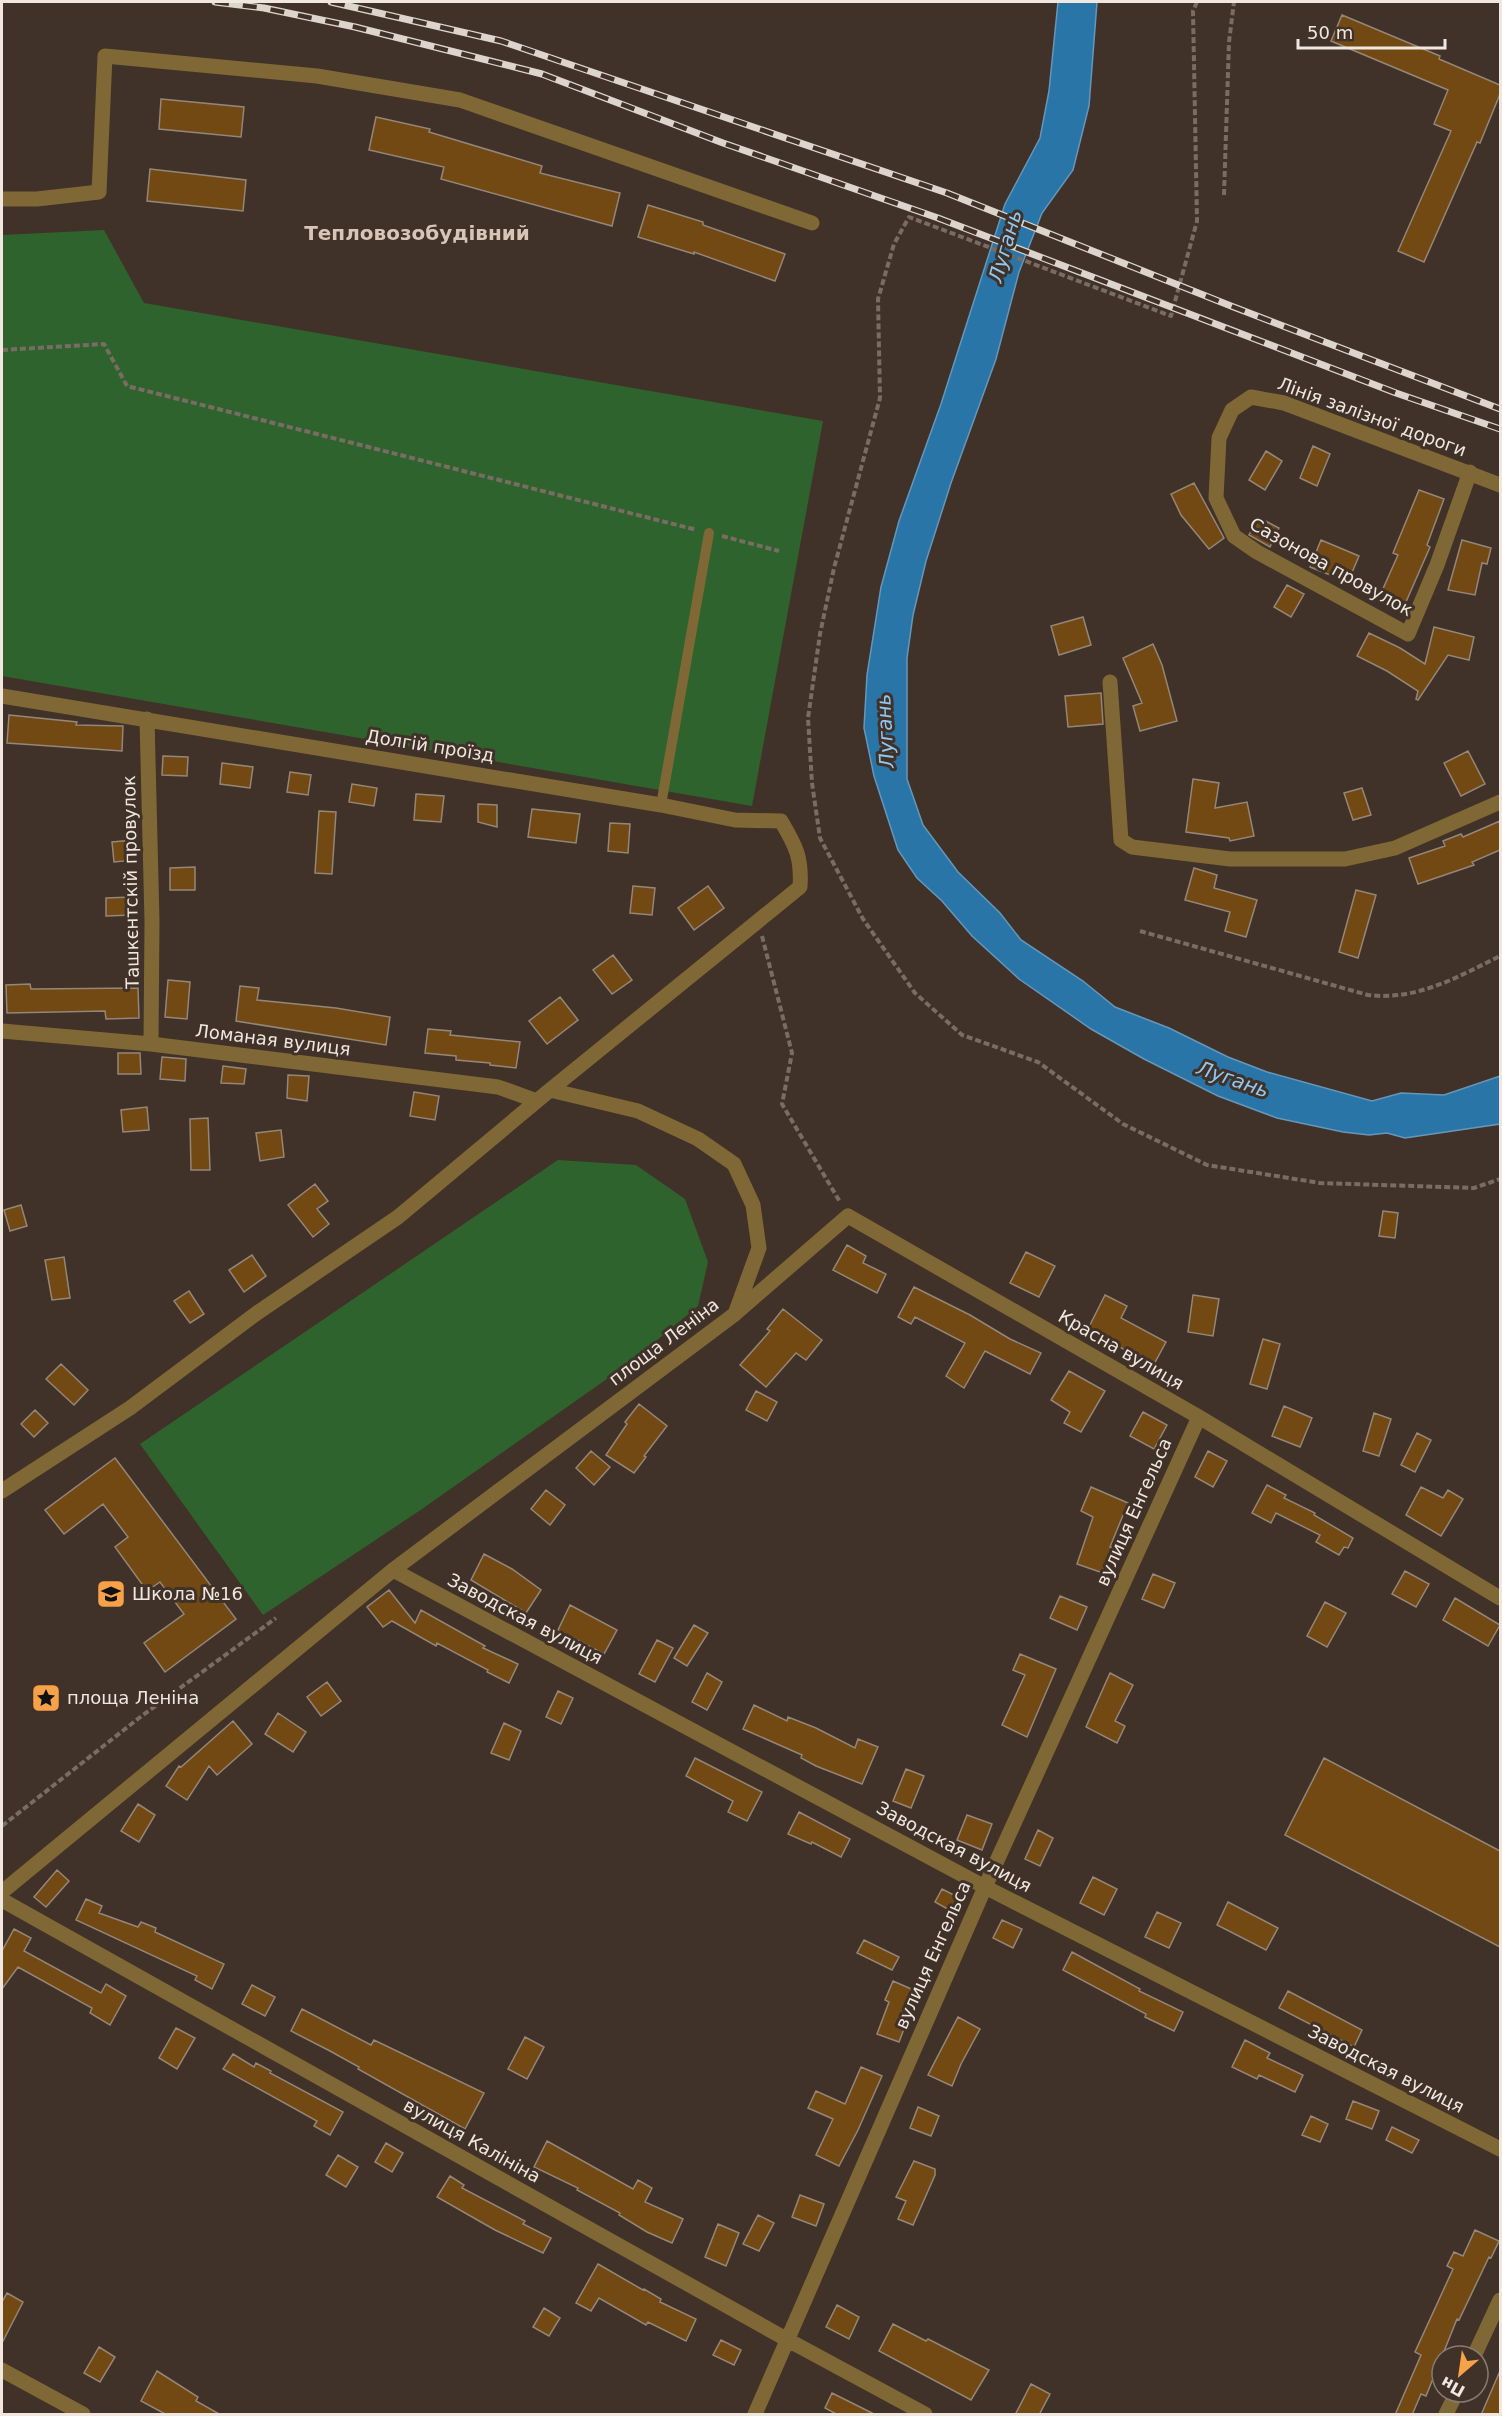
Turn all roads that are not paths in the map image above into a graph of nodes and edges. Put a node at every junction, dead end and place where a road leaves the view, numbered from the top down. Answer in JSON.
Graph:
{"nodes":[{"id":1,"x":2,"y":199,"type":"edge"},
{"id":2,"x":812,"y":224,"type":"dead end"},
{"id":3,"x":1232,"y":410,"type":"joint"},
{"id":4,"x":1470,"y":472,"type":"junction"},
{"id":5,"x":1500,"y":485,"type":"edge"},
{"id":6,"x":709,"y":533,"type":"road end"},
{"id":7,"x":1110,"y":682,"type":"dead end"},
{"id":8,"x":2,"y":696,"type":"edge"},
{"id":9,"x":147,"y":719,"type":"junction"},
{"id":10,"x":1500,"y":802,"type":"edge"},
{"id":11,"x":661,"y":805,"type":"junction"},
{"id":12,"x":2,"y":1031,"type":"edge"},
{"id":13,"x":151,"y":1044,"type":"junction"},
{"id":14,"x":550,"y":1090,"type":"junction"},
{"id":15,"x":537,"y":1101,"type":"junction"},
{"id":16,"x":735,"y":1314,"type":"junction"},
{"id":17,"x":1199,"y":1417,"type":"junction"},
{"id":18,"x":2,"y":1491,"type":"edge"},
{"id":19,"x":393,"y":1570,"type":"junction"},
{"id":20,"x":1500,"y":1598,"type":"edge"},
{"id":21,"x":985,"y":1887,"type":"junction"},
{"id":22,"x":2,"y":1892,"type":"edge"},
{"id":23,"x":2,"y":1900,"type":"edge"},
{"id":24,"x":1500,"y":2149,"type":"edge"},
{"id":25,"x":1500,"y":2300,"type":"edge"},
{"id":26,"x":786,"y":2339,"type":"junction"},
{"id":27,"x":1480,"y":2344,"type":"edge"},
{"id":28,"x":2,"y":2370,"type":"edge"},
{"id":29,"x":83,"y":2415,"type":"edge"},
{"id":30,"x":755,"y":2415,"type":"edge"},
{"id":31,"x":925,"y":2415,"type":"edge"}],
"edges":[{"from":1,"to":2,"type":"street"},
{"from":3,"to":4,"type":"street","name":"Лінія залізної дороги"},
{"from":3,"to":4,"type":"street","name":"Сазонова провулок"},
{"from":4,"to":5,"type":"street","name":"Лінія залізної дороги"},
{"from":6,"to":11,"type":"lane"},
{"from":7,"to":10,"type":"street"},
{"from":8,"to":9,"type":"street","name":"Долгій проїзд"},
{"from":9,"to":11,"type":"street","name":"Долгій проїзд"},
{"from":9,"to":13,"type":"street","name":"Ташкєнтскій провулок"},
{"from":11,"to":14,"type":"street","name":"Долгій проїзд"},
{"from":12,"to":13,"type":"street","name":"Ломаная вулиця"},
{"from":13,"to":15,"type":"street","name":"Ломаная вулиця"},
{"from":14,"to":15,"type":"street"},
{"from":14,"to":16,"type":"street","name":"площа Леніна"},
{"from":15,"to":18,"type":"street"},
{"from":16,"to":17,"type":"street","name":"Красна вулиця"},
{"from":16,"to":19,"type":"street","name":"площа Леніна"},
{"from":17,"to":20,"type":"street","name":"Красна вулиця"},
{"from":17,"to":21,"type":"street","name":"вулиця Енгельса"},
{"from":19,"to":21,"type":"street","name":"Заводская вулиця"},
{"from":19,"to":22,"type":"street","name":"площа Леніна"},
{"from":21,"to":24,"type":"street","name":"Заводская вулиця"},
{"from":21,"to":26,"type":"street","name":"вулиця Енгельса"},
{"from":23,"to":26,"type":"street","name":"вулиця Калініна"},
{"from":25,"to":27,"type":"street"},
{"from":26,"to":30,"type":"street","name":"вулиця Енгельса"},
{"from":26,"to":31,"type":"street","name":"вулиця Калініна"},
{"from":28,"to":29,"type":"street"}]}
